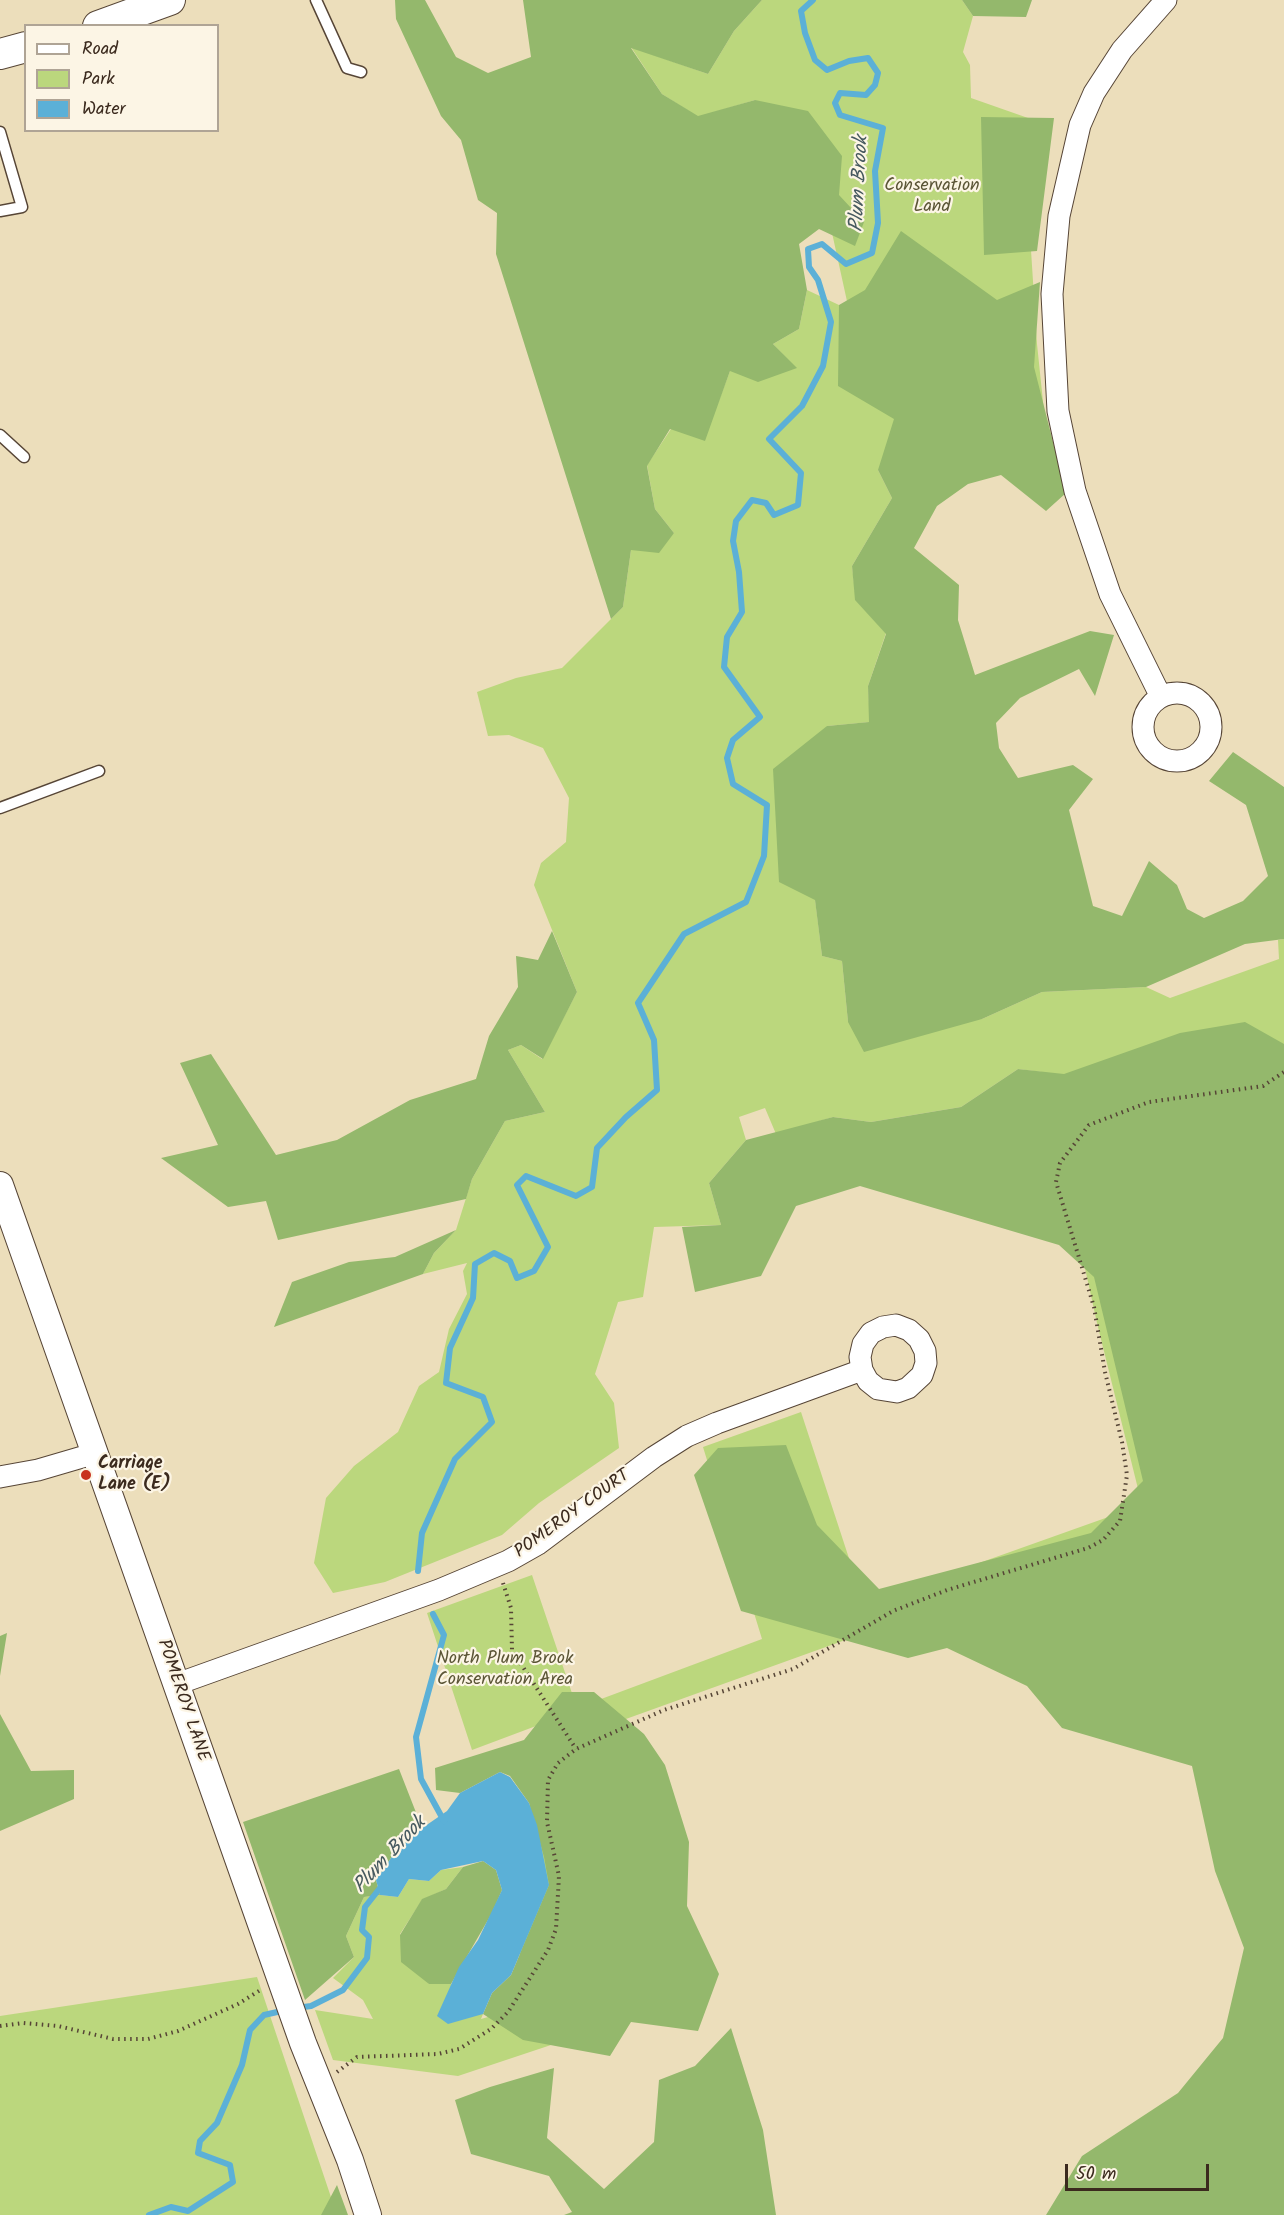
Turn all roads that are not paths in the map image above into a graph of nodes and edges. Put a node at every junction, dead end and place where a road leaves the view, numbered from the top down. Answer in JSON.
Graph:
{"nodes":[{"id":1,"x":170,"y":0,"type":"edge"},
{"id":2,"x":316,"y":0,"type":"edge"},
{"id":3,"x":1167,"y":0,"type":"edge"},
{"id":4,"x":115,"y":17,"type":"edge"},
{"id":5,"x":361,"y":72,"type":"dead end"},
{"id":6,"x":0,"y":132,"type":"edge"},
{"id":7,"x":0,"y":211,"type":"edge"},
{"id":8,"x":0,"y":435,"type":"edge"},
{"id":9,"x":24,"y":457,"type":"dead end"},
{"id":10,"x":1161,"y":697,"type":"dead end"},
{"id":11,"x":99,"y":771,"type":"dead end"},
{"id":12,"x":0,"y":808,"type":"edge"},
{"id":13,"x":0,"y":1185,"type":"edge"},
{"id":14,"x":862,"y":1370,"type":"dead end"},
{"id":15,"x":96,"y":1453,"type":"junction"},
{"id":16,"x":0,"y":1477,"type":"edge"},
{"id":17,"x":177,"y":1684,"type":"junction"},
{"id":18,"x":369,"y":2215,"type":"edge"}],
"edges":[{"from":1,"to":4,"type":"main road"},
{"from":2,"to":5,"type":"lane"},
{"from":3,"to":10,"type":"street"},
{"from":6,"to":7,"type":"lane"},
{"from":8,"to":9,"type":"lane"},
{"from":11,"to":12,"type":"lane"},
{"from":13,"to":15,"type":"street","name":"POMEROY LANE"},
{"from":14,"to":17,"type":"street","name":"POMEROY COURT"},
{"from":15,"to":16,"type":"street"},
{"from":15,"to":17,"type":"street","name":"POMEROY LANE"},
{"from":17,"to":18,"type":"street","name":"POMEROY LANE"}]}
